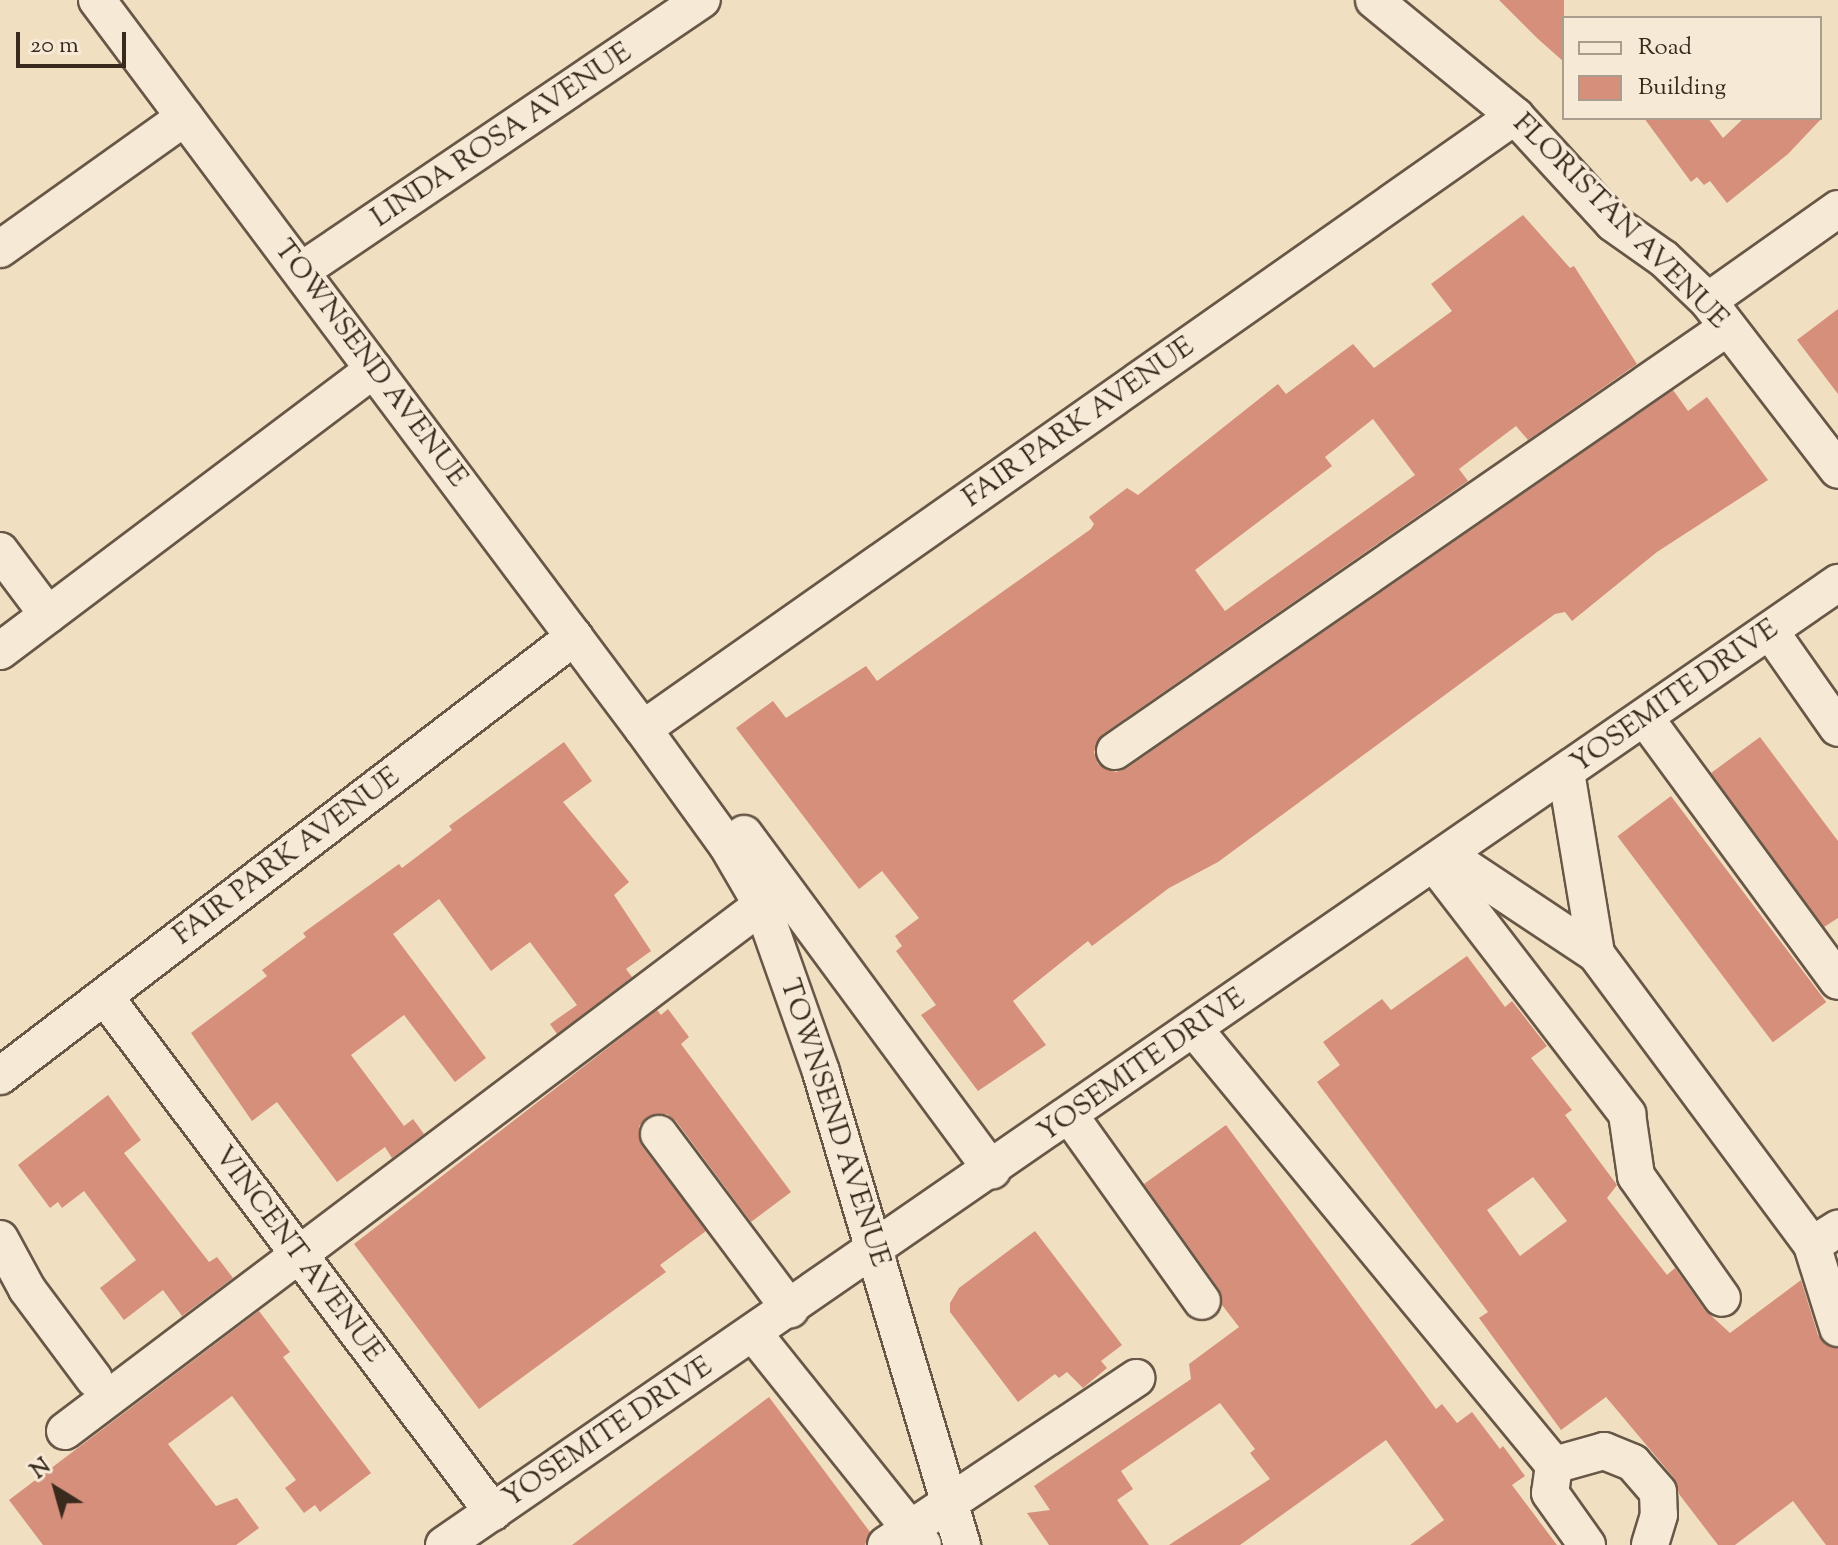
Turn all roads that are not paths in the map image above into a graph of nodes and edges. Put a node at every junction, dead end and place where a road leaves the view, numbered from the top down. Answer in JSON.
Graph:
{"nodes":[{"id":1,"x":97,"y":0,"type":"edge"},
{"id":2,"x":702,"y":0,"type":"edge"},
{"id":3,"x":1374,"y":0,"type":"edge"},
{"id":4,"x":1515,"y":116,"type":"junction"},
{"id":5,"x":185,"y":117,"type":"junction"},
{"id":6,"x":1838,"y":209,"type":"edge"},
{"id":7,"x":0,"y":249,"type":"edge"},
{"id":8,"x":301,"y":271,"type":"junction"},
{"id":9,"x":1718,"y":314,"type":"junction"},
{"id":10,"x":374,"y":369,"type":"junction"},
{"id":11,"x":1838,"y":470,"type":"edge"},
{"id":12,"x":0,"y":551,"type":"edge"},
{"id":13,"x":1838,"y":583,"type":"edge"},
{"id":14,"x":48,"y":615,"type":"junction"},
{"id":15,"x":1770,"y":631,"type":"junction"},
{"id":16,"x":574,"y":637,"type":"junction"},
{"id":17,"x":0,"y":651,"type":"edge"},
{"id":18,"x":1645,"y":718,"type":"junction"},
{"id":19,"x":1838,"y":728,"type":"edge"},
{"id":20,"x":643,"y":729,"type":"junction"},
{"id":21,"x":1115,"y":751,"type":"dead end"},
{"id":22,"x":1566,"y":772,"type":"junction"},
{"id":23,"x":1441,"y":859,"type":"junction"},
{"id":24,"x":762,"y":905,"type":"junction"},
{"id":25,"x":1596,"y":954,"type":"junction"},
{"id":26,"x":1838,"y":981,"type":"edge"},
{"id":27,"x":105,"y":997,"type":"junction"},
{"id":28,"x":1195,"y":1030,"type":"junction"},
{"id":29,"x":0,"y":1076,"type":"edge"},
{"id":30,"x":1070,"y":1116,"type":"junction"},
{"id":31,"x":659,"y":1134,"type":"dead end"},
{"id":32,"x":992,"y":1170,"type":"junction"},
{"id":33,"x":1825,"y":1237,"type":"edge"},
{"id":34,"x":0,"y":1239,"type":"edge"},
{"id":35,"x":875,"y":1251,"type":"junction"},
{"id":36,"x":299,"y":1259,"type":"junction"},
{"id":37,"x":1722,"y":1298,"type":"dead end"},
{"id":38,"x":1202,"y":1301,"type":"dead end"},
{"id":39,"x":790,"y":1309,"type":"junction"},
{"id":40,"x":1838,"y":1328,"type":"edge"},
{"id":41,"x":754,"y":1334,"type":"junction"},
{"id":42,"x":1136,"y":1378,"type":"dead end"},
{"id":43,"x":94,"y":1379,"type":"dead end"},
{"id":44,"x":65,"y":1431,"type":"dead end"},
{"id":45,"x":1554,"y":1465,"type":"junction"},
{"id":46,"x":946,"y":1506,"type":"junction"},
{"id":47,"x":493,"y":1512,"type":"junction"},
{"id":48,"x":906,"y":1540,"type":"edge"},
{"id":49,"x":444,"y":1545,"type":"edge"},
{"id":50,"x":962,"y":1545,"type":"edge"},
{"id":51,"x":1587,"y":1545,"type":"edge"},
{"id":52,"x":1650,"y":1545,"type":"edge"}],
"edges":[{"from":1,"to":5,"type":"street","name":"TOWNSEND AVENUE"},
{"from":2,"to":8,"type":"street","name":"LINDA ROSA AVENUE"},
{"from":3,"to":4,"type":"street","name":"FLORISTAN AVENUE"},
{"from":4,"to":9,"type":"street","name":"FLORISTAN AVENUE"},
{"from":4,"to":20,"type":"street","name":"FAIR PARK AVENUE"},
{"from":5,"to":7,"type":"street"},
{"from":5,"to":8,"type":"street","name":"TOWNSEND AVENUE"},
{"from":6,"to":9,"type":"street"},
{"from":8,"to":10,"type":"street","name":"TOWNSEND AVENUE"},
{"from":9,"to":11,"type":"street","name":"FLORISTAN AVENUE"},
{"from":9,"to":21,"type":"street"},
{"from":10,"to":14,"type":"street"},
{"from":10,"to":16,"type":"street","name":"TOWNSEND AVENUE"},
{"from":12,"to":14,"type":"street"},
{"from":13,"to":15,"type":"street","name":"YOSEMITE DRIVE"},
{"from":14,"to":17,"type":"street"},
{"from":15,"to":18,"type":"street","name":"YOSEMITE DRIVE"},
{"from":15,"to":19,"type":"street"},
{"from":16,"to":20,"type":"street","name":"TOWNSEND AVENUE"},
{"from":16,"to":27,"type":"street","name":"FAIR PARK AVENUE"},
{"from":18,"to":22,"type":"street","name":"YOSEMITE DRIVE"},
{"from":18,"to":26,"type":"street"},
{"from":20,"to":24,"type":"street","name":"TOWNSEND AVENUE"},
{"from":20,"to":32,"type":"street","name":"TOWNSEND AVENUE"},
{"from":22,"to":23,"type":"street","name":"YOSEMITE DRIVE"},
{"from":22,"to":25,"type":"street"},
{"from":23,"to":25,"type":"street"},
{"from":23,"to":28,"type":"street","name":"YOSEMITE DRIVE"},
{"from":23,"to":37,"type":"street"},
{"from":24,"to":35,"type":"street","name":"TOWNSEND AVENUE"},
{"from":24,"to":36,"type":"street"},
{"from":25,"to":33,"type":"street"},
{"from":27,"to":29,"type":"street","name":"FAIR PARK AVENUE"},
{"from":27,"to":36,"type":"street","name":"VINCENT AVENUE"},
{"from":28,"to":30,"type":"street","name":"YOSEMITE DRIVE"},
{"from":28,"to":45,"type":"street"},
{"from":30,"to":32,"type":"street","name":"YOSEMITE DRIVE"},
{"from":30,"to":38,"type":"street"},
{"from":31,"to":39,"type":"street"},
{"from":32,"to":35,"type":"street","name":"YOSEMITE DRIVE"},
{"from":33,"to":40,"type":"street"},
{"from":34,"to":43,"type":"street"},
{"from":35,"to":39,"type":"street","name":"YOSEMITE DRIVE"},
{"from":35,"to":46,"type":"street","name":"TOWNSEND AVENUE"},
{"from":36,"to":44,"type":"street"},
{"from":36,"to":47,"type":"street","name":"VINCENT AVENUE"},
{"from":39,"to":41,"type":"street","name":"YOSEMITE DRIVE"},
{"from":41,"to":47,"type":"street","name":"YOSEMITE DRIVE"},
{"from":41,"to":48,"type":"street"},
{"from":42,"to":46,"type":"street"},
{"from":45,"to":51,"type":"street"},
{"from":45,"to":52,"type":"street"},
{"from":46,"to":48,"type":"street"},
{"from":46,"to":50,"type":"street","name":"TOWNSEND AVENUE"},
{"from":47,"to":49,"type":"street","name":"YOSEMITE DRIVE"}]}
